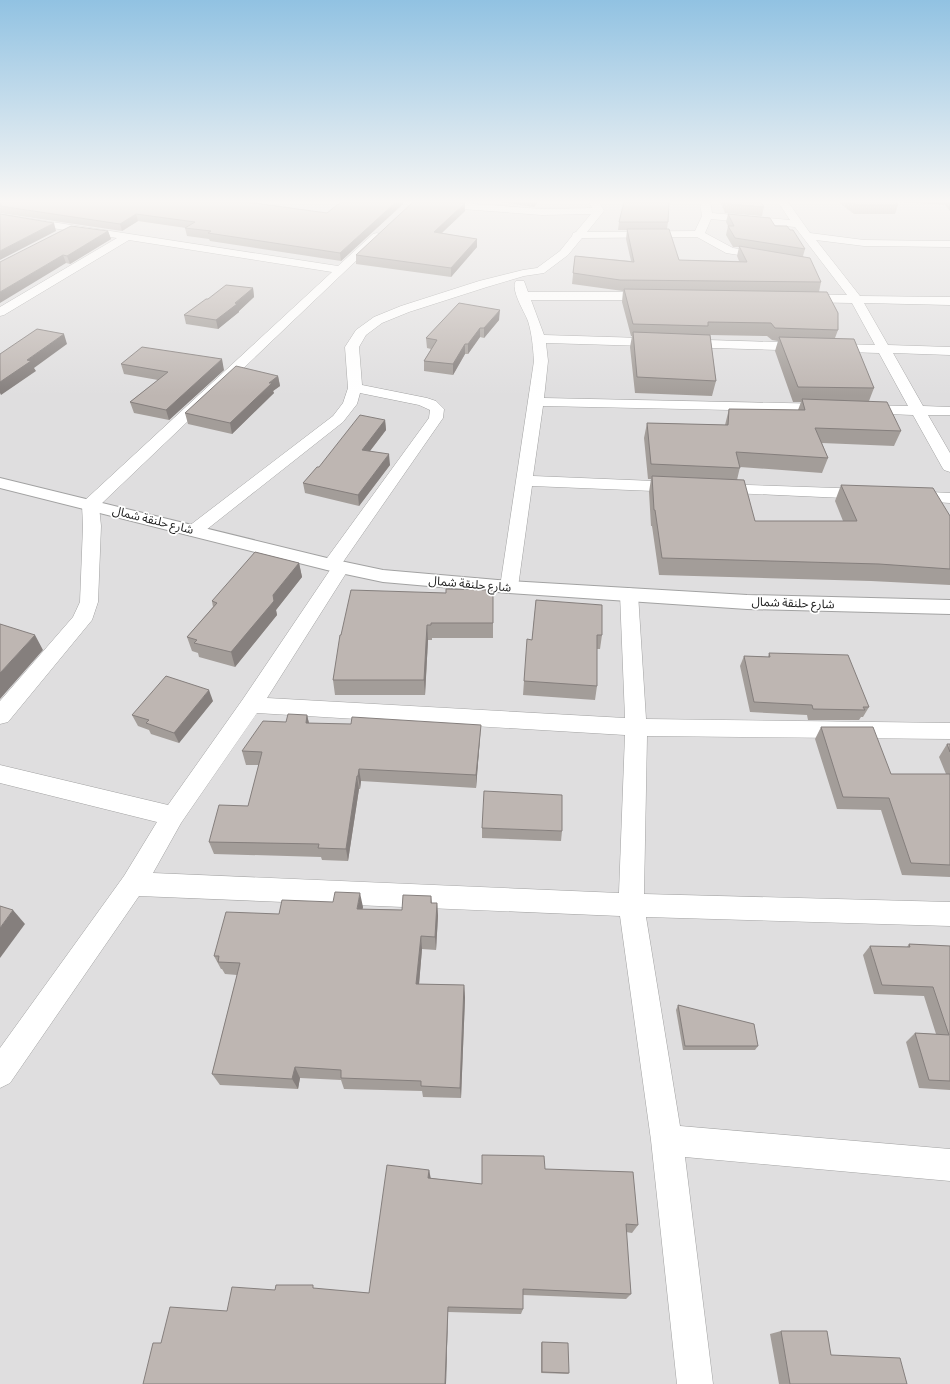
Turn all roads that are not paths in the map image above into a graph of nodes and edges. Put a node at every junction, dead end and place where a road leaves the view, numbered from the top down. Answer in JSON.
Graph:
{"nodes":[{"id":1,"x":77,"y":267,"type":"edge"},
{"id":2,"x":318,"y":267,"type":"edge"},
{"id":3,"x":345,"y":267,"type":"edge"},
{"id":4,"x":546,"y":267,"type":"edge"},
{"id":5,"x":831,"y":267,"type":"edge"},
{"id":6,"x":341,"y":270,"type":"junction"},
{"id":7,"x":522,"y":273,"type":"junction"},
{"id":8,"x":523,"y":296,"type":"junction"},
{"id":9,"x":666,"y":296,"type":"edge"},
{"id":10,"x":792,"y":298,"type":"edge"},
{"id":11,"x":856,"y":299,"type":"junction"},
{"id":12,"x":950,"y":301,"type":"edge"},
{"id":13,"x":0,"y":312,"type":"edge"},
{"id":14,"x":539,"y":339,"type":"junction"},
{"id":15,"x":883,"y":349,"type":"junction"},
{"id":16,"x":950,"y":351,"type":"edge"},
{"id":17,"x":355,"y":388,"type":"junction"},
{"id":18,"x":536,"y":402,"type":"junction"},
{"id":19,"x":918,"y":410,"type":"junction"},
{"id":20,"x":950,"y":411,"type":"edge"},
{"id":21,"x":950,"y":467,"type":"edge"},
{"id":22,"x":525,"y":481,"type":"junction"},
{"id":23,"x":0,"y":483,"type":"edge"},
{"id":24,"x":950,"y":498,"type":"edge"},
{"id":25,"x":90,"y":505,"type":"junction"},
{"id":26,"x":194,"y":530,"type":"junction"},
{"id":27,"x":336,"y":566,"type":"junction"},
{"id":28,"x":509,"y":587,"type":"junction"},
{"id":29,"x":629,"y":594,"type":"junction"},
{"id":30,"x":950,"y":607,"type":"edge"},
{"id":31,"x":251,"y":705,"type":"junction"},
{"id":32,"x":0,"y":716,"type":"edge"},
{"id":33,"x":636,"y":727,"type":"junction"},
{"id":34,"x":950,"y":731,"type":"edge"},
{"id":35,"x":0,"y":774,"type":"edge"},
{"id":36,"x":173,"y":816,"type":"junction"},
{"id":37,"x":133,"y":884,"type":"junction"},
{"id":38,"x":631,"y":905,"type":"junction"},
{"id":39,"x":950,"y":914,"type":"edge"},
{"id":40,"x":0,"y":1073,"type":"edge"},
{"id":41,"x":667,"y":1140,"type":"junction"},
{"id":42,"x":950,"y":1164,"type":"edge"},
{"id":43,"x":695,"y":1384,"type":"edge"}],
"edges":[{"from":1,"to":13,"type":"street"},
{"from":2,"to":6,"type":"street"},
{"from":3,"to":6,"type":"street"},
{"from":4,"to":7,"type":"street"},
{"from":5,"to":11,"type":"street"},
{"from":6,"to":25,"type":"street"},
{"from":7,"to":8,"type":"street"},
{"from":7,"to":17,"type":"street"},
{"from":8,"to":9,"type":"street"},
{"from":8,"to":14,"type":"street"},
{"from":10,"to":11,"type":"street"},
{"from":11,"to":12,"type":"street"},
{"from":11,"to":15,"type":"street"},
{"from":14,"to":15,"type":"street"},
{"from":14,"to":18,"type":"street"},
{"from":15,"to":16,"type":"street"},
{"from":15,"to":19,"type":"street"},
{"from":17,"to":26,"type":"street"},
{"from":17,"to":27,"type":"street"},
{"from":18,"to":19,"type":"street"},
{"from":18,"to":22,"type":"street"},
{"from":19,"to":20,"type":"street"},
{"from":19,"to":21,"type":"street"},
{"from":22,"to":24,"type":"street"},
{"from":22,"to":28,"type":"street"},
{"from":23,"to":25,"type":"street","name":"شارع حلنقة شمال"},
{"from":25,"to":26,"type":"street","name":"شارع حلنقة شمال"},
{"from":25,"to":32,"type":"street"},
{"from":26,"to":27,"type":"street","name":"شارع حلنقة شمال"},
{"from":27,"to":28,"type":"street","name":"شارع حلنقة شمال"},
{"from":27,"to":31,"type":"street"},
{"from":28,"to":29,"type":"street","name":"شارع حلنقة شمال"},
{"from":29,"to":30,"type":"street","name":"شارع حلنقة شمال"},
{"from":29,"to":33,"type":"street"},
{"from":31,"to":33,"type":"street"},
{"from":31,"to":36,"type":"street"},
{"from":33,"to":34,"type":"street"},
{"from":33,"to":38,"type":"street"},
{"from":35,"to":36,"type":"street"},
{"from":36,"to":37,"type":"street"},
{"from":37,"to":38,"type":"street"},
{"from":37,"to":40,"type":"street"},
{"from":38,"to":39,"type":"street"},
{"from":38,"to":41,"type":"street"},
{"from":41,"to":42,"type":"street"},
{"from":41,"to":43,"type":"street"}]}
